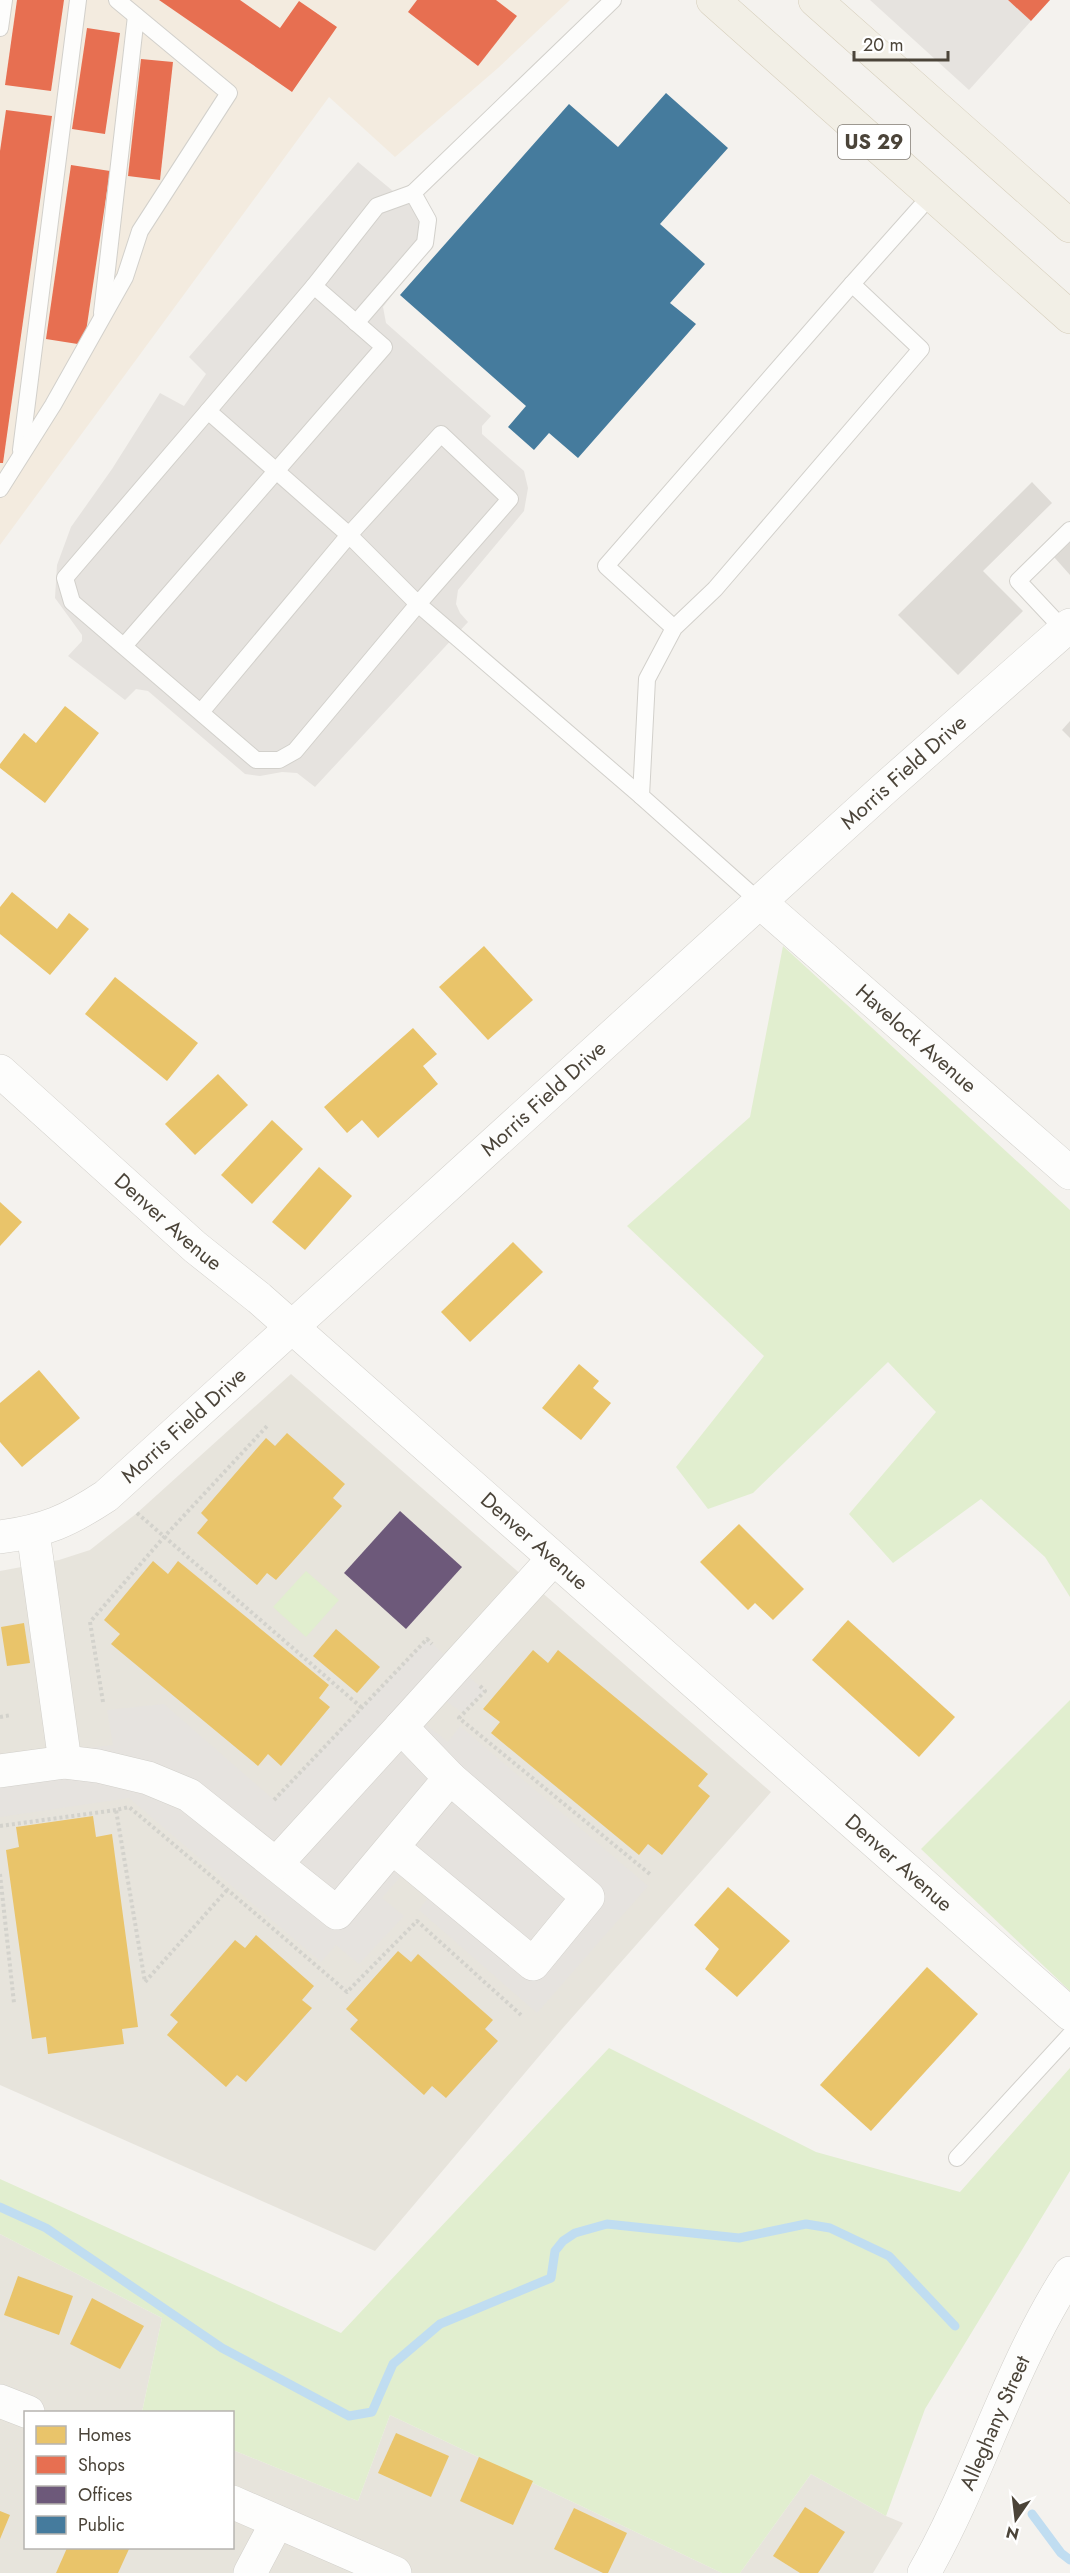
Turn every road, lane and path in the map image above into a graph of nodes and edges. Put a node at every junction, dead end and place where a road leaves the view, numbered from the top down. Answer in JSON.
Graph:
{"nodes":[{"id":1,"x":4,"y":0,"type":"edge"},
{"id":2,"x":78,"y":0,"type":"edge"},
{"id":3,"x":117,"y":0,"type":"edge"},
{"id":4,"x":614,"y":0,"type":"edge"},
{"id":5,"x":713,"y":0,"type":"edge"},
{"id":6,"x":815,"y":0,"type":"edge"},
{"id":7,"x":136,"y":16,"type":"junction"},
{"id":8,"x":0,"y":28,"type":"edge"},
{"id":9,"x":413,"y":193,"type":"junction"},
{"id":10,"x":933,"y":193,"type":"junction"},
{"id":11,"x":1070,"y":226,"type":"edge"},
{"id":12,"x":852,"y":284,"type":"junction"},
{"id":13,"x":314,"y":286,"type":"junction"},
{"id":14,"x":1070,"y":316,"type":"edge"},
{"id":15,"x":101,"y":320,"type":"junction"},
{"id":16,"x":356,"y":323,"type":"junction"},
{"id":17,"x":208,"y":411,"type":"junction"},
{"id":18,"x":20,"y":457,"type":"junction"},
{"id":19,"x":276,"y":472,"type":"junction"},
{"id":20,"x":0,"y":489,"type":"edge"},
{"id":21,"x":1070,"y":530,"type":"edge"},
{"id":22,"x":349,"y":535,"type":"junction"},
{"id":23,"x":418,"y":604,"type":"junction"},
{"id":24,"x":1067,"y":627,"type":"edge"},
{"id":25,"x":674,"y":628,"type":"junction"},
{"id":26,"x":124,"y":646,"type":"junction"},
{"id":27,"x":201,"y":712,"type":"junction"},
{"id":28,"x":641,"y":796,"type":"junction"},
{"id":29,"x":761,"y":903,"type":"junction"},
{"id":30,"x":0,"y":1071,"type":"edge"},
{"id":31,"x":1070,"y":1173,"type":"edge"},
{"id":32,"x":291,"y":1328,"type":"junction"},
{"id":33,"x":268,"y":1425,"type":"dead end"},
{"id":34,"x":137,"y":1513,"type":"dead end"},
{"id":35,"x":33,"y":1532,"type":"junction"},
{"id":36,"x":0,"y":1537,"type":"edge"},
{"id":37,"x":164,"y":1537,"type":"junction"},
{"id":38,"x":553,"y":1559,"type":"junction"},
{"id":39,"x":437,"y":1648,"type":"dead end"},
{"id":40,"x":472,"y":1679,"type":"dead end"},
{"id":41,"x":103,"y":1702,"type":"dead end"},
{"id":42,"x":362,"y":1708,"type":"junction"},
{"id":43,"x":11,"y":1715,"type":"dead end"},
{"id":44,"x":0,"y":1717,"type":"edge"},
{"id":45,"x":401,"y":1728,"type":"junction"},
{"id":46,"x":65,"y":1762,"type":"junction"},
{"id":47,"x":0,"y":1771,"type":"edge"},
{"id":48,"x":450,"y":1778,"type":"junction"},
{"id":49,"x":274,"y":1800,"type":"dead end"},
{"id":50,"x":116,"y":1810,"type":"junction"},
{"id":51,"x":0,"y":1826,"type":"edge"},
{"id":52,"x":393,"y":1848,"type":"junction"},
{"id":53,"x":276,"y":1864,"type":"junction"},
{"id":54,"x":0,"y":1874,"type":"edge"},
{"id":55,"x":651,"y":1875,"type":"dead end"},
{"id":56,"x":227,"y":1890,"type":"junction"},
{"id":57,"x":14,"y":2003,"type":"dead end"},
{"id":58,"x":1070,"y":2014,"type":"edge"},
{"id":59,"x":521,"y":2015,"type":"dead end"},
{"id":60,"x":1070,"y":2035,"type":"edge"},
{"id":61,"x":957,"y":2158,"type":"dead end"},
{"id":62,"x":1070,"y":2273,"type":"edge"},
{"id":63,"x":0,"y":2401,"type":"edge"},
{"id":64,"x":25,"y":2411,"type":"edge"},
{"id":65,"x":234,"y":2503,"type":"edge"},
{"id":66,"x":277,"y":2522,"type":"junction"},
{"id":67,"x":250,"y":2573,"type":"edge"},
{"id":68,"x":395,"y":2573,"type":"edge"},
{"id":69,"x":924,"y":2573,"type":"edge"}],
"edges":[{"from":1,"to":8,"type":"lane"},
{"from":2,"to":18,"type":"lane"},
{"from":3,"to":7,"type":"lane"},
{"from":4,"to":9,"type":"lane"},
{"from":5,"to":10,"type":"main road","number":"US 29"},
{"from":6,"to":11,"type":"main road","number":"US 29"},
{"from":7,"to":15,"type":"lane"},
{"from":7,"to":15,"type":"lane"},
{"from":9,"to":13,"type":"lane"},
{"from":9,"to":16,"type":"lane"},
{"from":10,"to":12,"type":"lane"},
{"from":10,"to":14,"type":"main road","number":"US 29"},
{"from":12,"to":25,"type":"lane"},
{"from":12,"to":25,"type":"lane"},
{"from":13,"to":16,"type":"lane"},
{"from":13,"to":17,"type":"lane"},
{"from":15,"to":18,"type":"lane"},
{"from":16,"to":19,"type":"lane"},
{"from":17,"to":19,"type":"lane"},
{"from":17,"to":26,"type":"lane"},
{"from":18,"to":20,"type":"lane"},
{"from":19,"to":22,"type":"lane"},
{"from":19,"to":26,"type":"lane"},
{"from":21,"to":24,"type":"lane"},
{"from":22,"to":23,"type":"lane"},
{"from":22,"to":23,"type":"lane"},
{"from":22,"to":27,"type":"lane"},
{"from":23,"to":27,"type":"lane"},
{"from":23,"to":28,"type":"lane"},
{"from":24,"to":29,"type":"street","name":"Morris Field Drive"},
{"from":25,"to":28,"type":"lane"},
{"from":26,"to":27,"type":"lane"},
{"from":28,"to":29,"type":"lane"},
{"from":29,"to":31,"type":"street","name":"Havelock Avenue"},
{"from":29,"to":32,"type":"street","name":"Morris Field Drive"},
{"from":30,"to":32,"type":"street","name":"Denver Avenue"},
{"from":32,"to":35,"type":"street","name":"Morris Field Drive"},
{"from":32,"to":38,"type":"street","name":"Denver Avenue"},
{"from":33,"to":37,"type":"path"},
{"from":34,"to":37,"type":"path"},
{"from":35,"to":36,"type":"street","name":"Morris Field Drive"},
{"from":35,"to":46,"type":"street"},
{"from":37,"to":41,"type":"path"},
{"from":37,"to":42,"type":"path"},
{"from":38,"to":45,"type":"street"},
{"from":38,"to":58,"type":"street","name":"Denver Avenue"},
{"from":39,"to":42,"type":"path"},
{"from":40,"to":55,"type":"path"},
{"from":42,"to":49,"type":"path"},
{"from":43,"to":44,"type":"path"},
{"from":45,"to":48,"type":"street"},
{"from":45,"to":53,"type":"street"},
{"from":46,"to":47,"type":"street"},
{"from":46,"to":53,"type":"street"},
{"from":48,"to":52,"type":"street"},
{"from":48,"to":52,"type":"street"},
{"from":50,"to":51,"type":"path"},
{"from":50,"to":56,"type":"path"},
{"from":50,"to":56,"type":"path"},
{"from":52,"to":53,"type":"street"},
{"from":54,"to":57,"type":"path"},
{"from":56,"to":59,"type":"path"},
{"from":60,"to":61,"type":"lane"},
{"from":62,"to":69,"type":"street","name":"Alleghany Street"},
{"from":63,"to":64,"type":"street"},
{"from":65,"to":66,"type":"street"},
{"from":66,"to":67,"type":"street"},
{"from":66,"to":68,"type":"street"}]}
